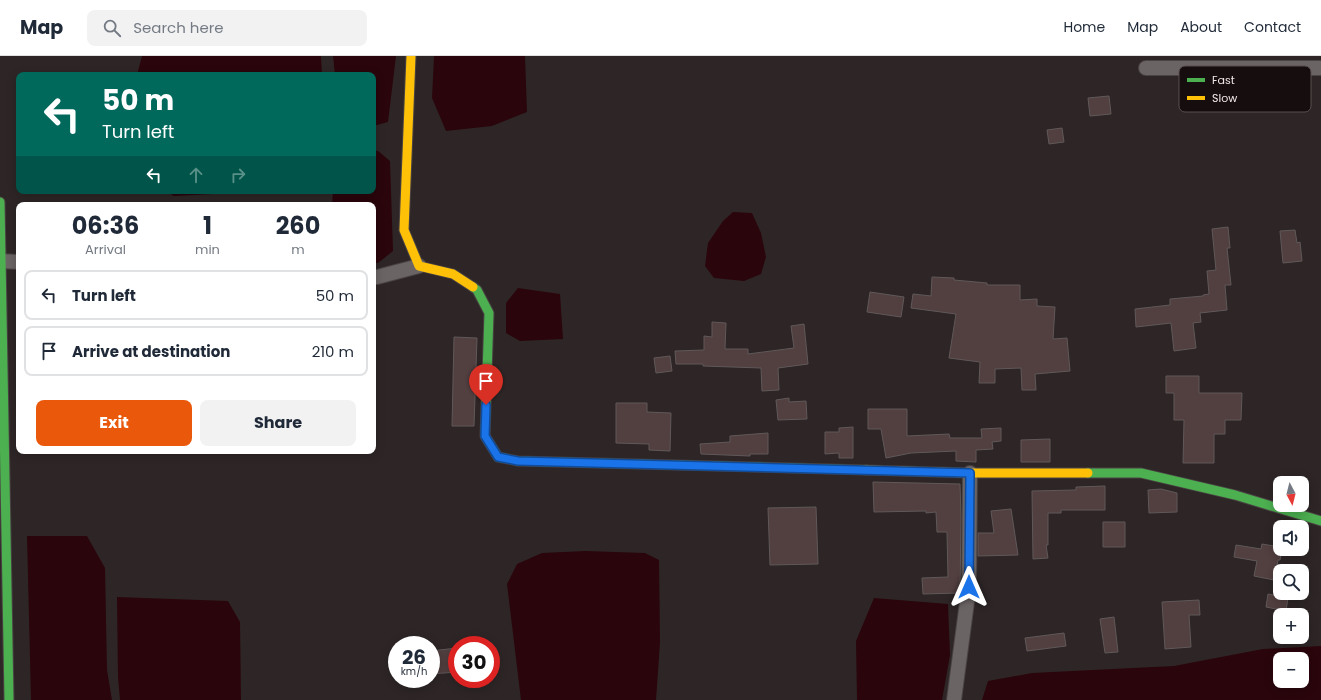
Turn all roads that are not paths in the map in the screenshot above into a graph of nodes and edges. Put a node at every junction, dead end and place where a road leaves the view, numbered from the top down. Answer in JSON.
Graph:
{"nodes":[{"id":1,"x":411,"y":56,"type":"edge"},
{"id":2,"x":1146,"y":68,"type":"dead end"},
{"id":3,"x":1179,"y":68,"type":"edge"},
{"id":4,"x":0,"y":202,"type":"edge"},
{"id":5,"x":1,"y":261,"type":"edge"},
{"id":6,"x":16,"y":262,"type":"edge"},
{"id":7,"x":419,"y":266,"type":"junction"},
{"id":8,"x":376,"y":277,"type":"edge"},
{"id":9,"x":970,"y":473,"type":"junction"},
{"id":10,"x":1321,"y":521,"type":"edge"},
{"id":11,"x":9,"y":700,"type":"edge"},
{"id":12,"x":954,"y":700,"type":"edge"}],
"edges":[{"from":1,"to":7,"type":"street"},
{"from":2,"to":3,"type":"street"},
{"from":4,"to":5,"type":"street"},
{"from":5,"to":6,"type":"street"},
{"from":5,"to":11,"type":"street"},
{"from":7,"to":8,"type":"street"},
{"from":7,"to":9,"type":"street"},
{"from":9,"to":10,"type":"street"},
{"from":9,"to":12,"type":"street"}]}
